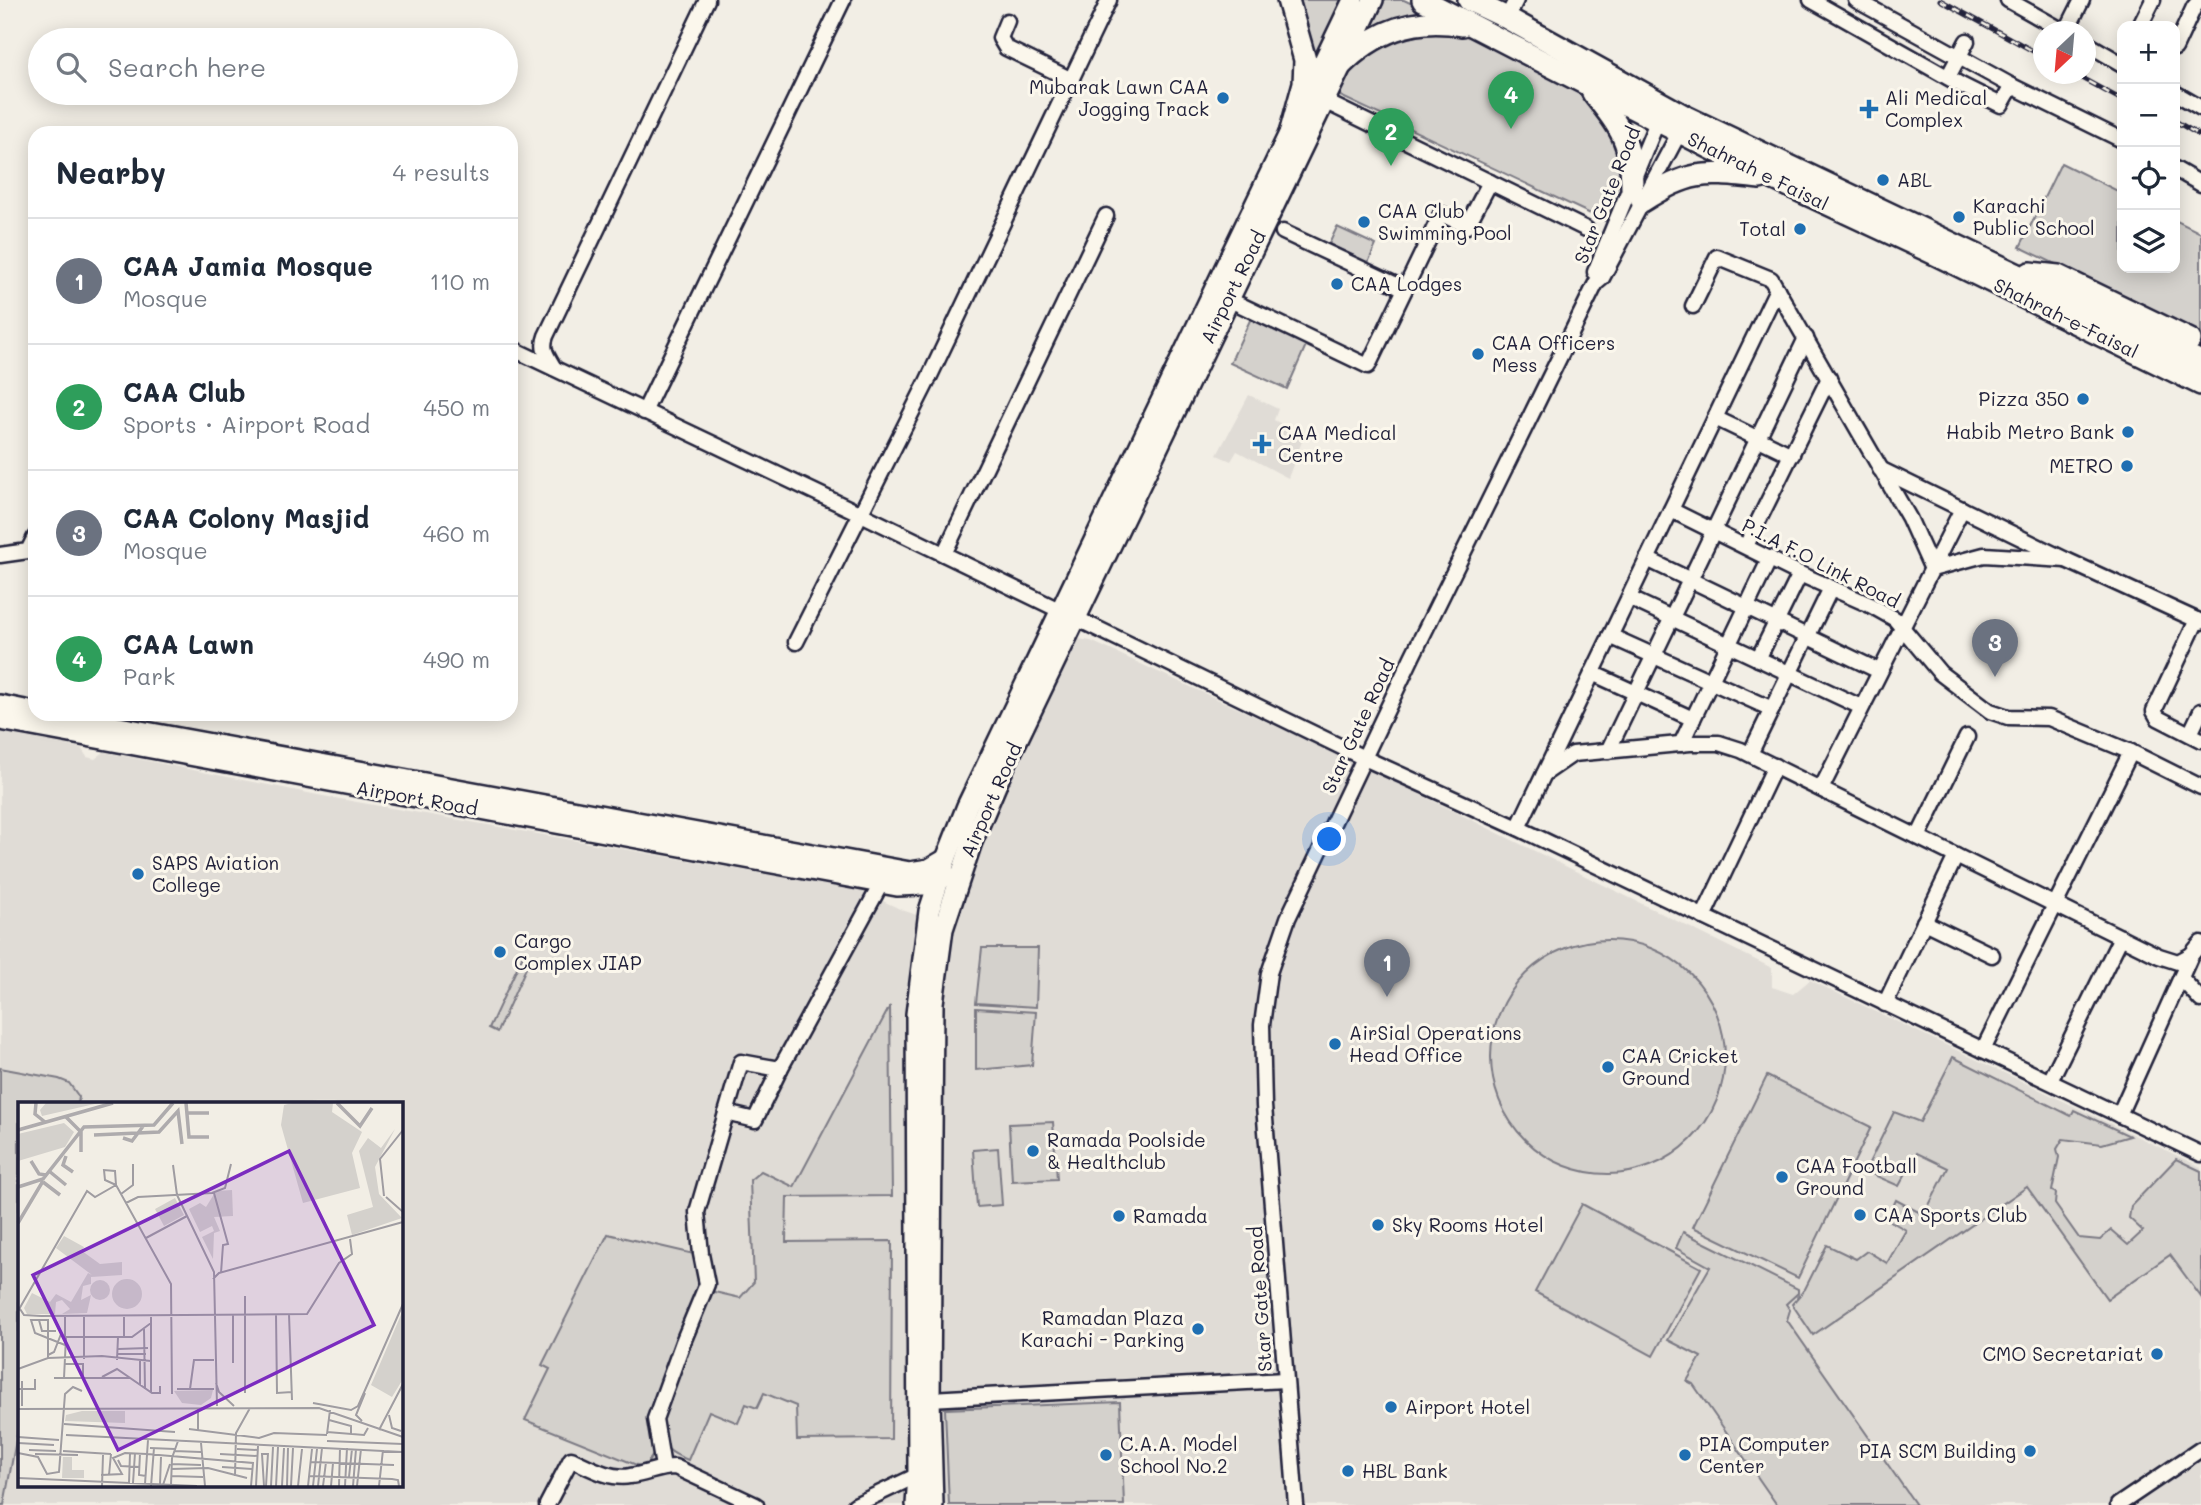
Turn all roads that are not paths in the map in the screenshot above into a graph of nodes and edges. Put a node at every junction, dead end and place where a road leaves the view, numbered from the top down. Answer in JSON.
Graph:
{"nodes":[{"id":1,"x":707,"y":0,"type":"edge"},
{"id":2,"x":843,"y":0,"type":"edge"},
{"id":3,"x":1110,"y":0,"type":"edge"},
{"id":4,"x":1288,"y":0,"type":"edge"},
{"id":5,"x":1353,"y":0,"type":"edge"},
{"id":6,"x":1373,"y":0,"type":"edge"},
{"id":7,"x":1423,"y":0,"type":"edge"},
{"id":8,"x":1469,"y":0,"type":"edge"},
{"id":9,"x":1811,"y":0,"type":"edge"},
{"id":10,"x":1856,"y":0,"type":"edge"},
{"id":11,"x":2008,"y":0,"type":"edge"},
{"id":12,"x":2082,"y":0,"type":"edge"},
{"id":13,"x":2153,"y":0,"type":"edge"},
{"id":14,"x":2200,"y":0,"type":"edge"},
{"id":15,"x":1826,"y":4,"type":"edge"},
{"id":16,"x":1512,"y":9,"type":"edge"},
{"id":17,"x":1007,"y":21,"type":"dead end"},
{"id":18,"x":2045,"y":21,"type":"edge"},
{"id":19,"x":2071,"y":21,"type":"edge"},
{"id":20,"x":2142,"y":21,"type":"edge"},
{"id":21,"x":2180,"y":37,"type":"edge"},
{"id":22,"x":1503,"y":40,"type":"junction"},
{"id":23,"x":1967,"y":41,"type":"dead end"},
{"id":24,"x":2096,"y":49,"type":"edge"},
{"id":25,"x":1957,"y":57,"type":"junction"},
{"id":26,"x":2117,"y":59,"type":"edge"},
{"id":27,"x":1340,"y":66,"type":"junction"},
{"id":28,"x":1948,"y":77,"type":"junction"},
{"id":29,"x":1072,"y":80,"type":"junction"},
{"id":30,"x":2012,"y":86,"type":"junction"},
{"id":31,"x":1588,"y":87,"type":"junction"},
{"id":32,"x":2180,"y":95,"type":"edge"},
{"id":33,"x":1324,"y":101,"type":"junction"},
{"id":34,"x":2199,"y":102,"type":"edge"},
{"id":35,"x":1657,"y":122,"type":"junction"},
{"id":36,"x":1683,"y":125,"type":"junction"},
{"id":37,"x":1290,"y":134,"type":"junction"},
{"id":38,"x":2117,"y":138,"type":"edge"},
{"id":39,"x":2180,"y":172,"type":"edge"},
{"id":40,"x":1776,"y":179,"type":"junction"},
{"id":41,"x":1490,"y":182,"type":"junction"},
{"id":42,"x":2201,"y":184,"type":"edge"},
{"id":43,"x":1637,"y":195,"type":"junction"},
{"id":44,"x":1106,"y":216,"type":"dead end"},
{"id":45,"x":1586,"y":229,"type":"dead end"},
{"id":46,"x":1283,"y":232,"type":"dead end"},
{"id":47,"x":1931,"y":252,"type":"joint"},
{"id":48,"x":2014,"y":272,"type":"junction"},
{"id":49,"x":1405,"y":289,"type":"junction"},
{"id":50,"x":1777,"y":289,"type":"junction"},
{"id":51,"x":1228,"y":299,"type":"junction"},
{"id":52,"x":1693,"y":306,"type":"dead end"},
{"id":53,"x":1806,"y":338,"type":"junction"},
{"id":54,"x":2201,"y":345,"type":"edge"},
{"id":55,"x":518,"y":351,"type":"edge"},
{"id":56,"x":2201,"y":362,"type":"edge"},
{"id":57,"x":554,"y":368,"type":"junction"},
{"id":58,"x":1829,"y":378,"type":"junction"},
{"id":59,"x":2195,"y":383,"type":"edge"},
{"id":60,"x":645,"y":412,"type":"junction"},
{"id":61,"x":1715,"y":418,"type":"junction"},
{"id":62,"x":1758,"y":439,"type":"junction"},
{"id":63,"x":1792,"y":455,"type":"junction"},
{"id":64,"x":1879,"y":468,"type":"junction"},
{"id":65,"x":1962,"y":509,"type":"junction"},
{"id":66,"x":1671,"y":510,"type":"junction"},
{"id":67,"x":861,"y":514,"type":"junction"},
{"id":68,"x":1715,"y":531,"type":"junction"},
{"id":69,"x":1746,"y":546,"type":"junction"},
{"id":70,"x":28,"y":551,"type":"edge"},
{"id":71,"x":944,"y":554,"type":"junction"},
{"id":72,"x":0,"y":555,"type":"edge"},
{"id":73,"x":1770,"y":558,"type":"junction"},
{"id":74,"x":1647,"y":559,"type":"junction"},
{"id":75,"x":2066,"y":560,"type":"junction"},
{"id":76,"x":1932,"y":569,"type":"junction"},
{"id":77,"x":1800,"y":574,"type":"junction"},
{"id":78,"x":1690,"y":580,"type":"junction"},
{"id":79,"x":1831,"y":588,"type":"junction"},
{"id":80,"x":1629,"y":598,"type":"junction"},
{"id":81,"x":1746,"y":607,"type":"junction"},
{"id":82,"x":1067,"y":615,"type":"junction"},
{"id":83,"x":1672,"y":618,"type":"junction"},
{"id":84,"x":1776,"y":621,"type":"junction"},
{"id":85,"x":2199,"y":621,"type":"edge"},
{"id":86,"x":1902,"y":629,"type":"junction"},
{"id":87,"x":1610,"y":636,"type":"junction"},
{"id":88,"x":1807,"y":636,"type":"junction"},
{"id":89,"x":796,"y":642,"type":"dead end"},
{"id":90,"x":1728,"y":645,"type":"junction"},
{"id":91,"x":1654,"y":656,"type":"junction"},
{"id":92,"x":1758,"y":659,"type":"junction"},
{"id":93,"x":1879,"y":671,"type":"junction"},
{"id":94,"x":1592,"y":673,"type":"junction"},
{"id":95,"x":1789,"y":673,"type":"junction"},
{"id":96,"x":1711,"y":682,"type":"junction"},
{"id":97,"x":1636,"y":693,"type":"junction"},
{"id":98,"x":0,"y":705,"type":"edge"},
{"id":99,"x":1861,"y":707,"type":"junction"},
{"id":100,"x":1772,"y":709,"type":"junction"},
{"id":101,"x":28,"y":711,"type":"edge"},
{"id":102,"x":2201,"y":711,"type":"edge"},
{"id":103,"x":1693,"y":719,"type":"junction"},
{"id":104,"x":0,"y":720,"type":"edge"},
{"id":105,"x":83,"y":721,"type":"edge"},
{"id":106,"x":1967,"y":737,"type":"dead end"},
{"id":107,"x":2195,"y":737,"type":"edge"},
{"id":108,"x":1681,"y":744,"type":"junction"},
{"id":109,"x":1608,"y":751,"type":"junction"},
{"id":110,"x":2131,"y":752,"type":"junction"},
{"id":111,"x":1750,"y":754,"type":"junction"},
{"id":112,"x":1364,"y":758,"type":"junction"},
{"id":113,"x":1775,"y":766,"type":"junction"},
{"id":114,"x":1545,"y":774,"type":"junction"},
{"id":115,"x":2201,"y":788,"type":"edge"},
{"id":116,"x":1821,"y":789,"type":"junction"},
{"id":117,"x":1518,"y":828,"type":"junction"},
{"id":118,"x":1917,"y":837,"type":"junction"},
{"id":119,"x":1956,"y":856,"type":"junction"},
{"id":120,"x":955,"y":861,"type":"junction"},
{"id":121,"x":914,"y":885,"type":"junction"},
{"id":122,"x":2054,"y":904,"type":"junction"},
{"id":123,"x":1703,"y":917,"type":"junction"},
{"id":124,"x":1924,"y":922,"type":"junction"},
{"id":125,"x":935,"y":925,"type":"junction"},
{"id":126,"x":2121,"y":937,"type":"junction"},
{"id":127,"x":2201,"y":943,"type":"edge"},
{"id":128,"x":1992,"y":955,"type":"dead end"},
{"id":129,"x":2191,"y":955,"type":"junction"},
{"id":130,"x":2181,"y":978,"type":"junction"},
{"id":131,"x":2201,"y":1000,"type":"edge"},
{"id":132,"x":1885,"y":1004,"type":"junction"},
{"id":133,"x":1983,"y":1050,"type":"junction"},
{"id":134,"x":780,"y":1069,"type":"junction"},
{"id":135,"x":2050,"y":1081,"type":"junction"},
{"id":136,"x":726,"y":1113,"type":"junction"},
{"id":137,"x":2119,"y":1115,"type":"junction"},
{"id":138,"x":2201,"y":1154,"type":"edge"},
{"id":139,"x":924,"y":1338,"type":"junction"},
{"id":140,"x":1285,"y":1380,"type":"junction"},
{"id":141,"x":930,"y":1399,"type":"junction"},
{"id":142,"x":2201,"y":1449,"type":"edge"},
{"id":143,"x":663,"y":1467,"type":"junction"},
{"id":144,"x":918,"y":1475,"type":"junction"},
{"id":145,"x":547,"y":1505,"type":"edge"},
{"id":146,"x":756,"y":1505,"type":"edge"},
{"id":147,"x":855,"y":1505,"type":"edge"},
{"id":148,"x":916,"y":1505,"type":"edge"},
{"id":149,"x":933,"y":1505,"type":"edge"},
{"id":150,"x":1296,"y":1505,"type":"edge"},
{"id":151,"x":2118,"y":1505,"type":"edge"}],
"edges":[{"from":1,"to":57,"type":"street"},
{"from":2,"to":60,"type":"street"},
{"from":3,"to":29,"type":"street"},
{"from":4,"to":37,"type":"highway"},
{"from":5,"to":37,"type":"main road","name":"Airport Road"},
{"from":6,"to":27,"type":"main road","name":"Airport Road"},
{"from":7,"to":22,"type":"highway"},
{"from":8,"to":16,"type":"highway"},
{"from":9,"to":15,"type":"street"},
{"from":10,"to":25,"type":"street"},
{"from":11,"to":18,"type":"street"},
{"from":12,"to":19,"type":"street"},
{"from":13,"to":20,"type":"street"},
{"from":14,"to":21,"type":"street"},
{"from":15,"to":28,"type":"street"},
{"from":16,"to":36,"type":"highway"},
{"from":17,"to":29,"type":"street"},
{"from":22,"to":27,"type":"highway"},
{"from":22,"to":31,"type":"highway"},
{"from":23,"to":25,"type":"street"},
{"from":24,"to":26,"type":"street"},
{"from":25,"to":28,"type":"street"},
{"from":25,"to":30,"type":"street"},
{"from":27,"to":33,"type":"main road","name":"Airport Road"},
{"from":28,"to":30,"type":"street"},
{"from":29,"to":67,"type":"street"},
{"from":30,"to":38,"type":"street"},
{"from":31,"to":35,"type":"highway","name":"Shahrah e Faisal"},
{"from":31,"to":43,"type":"highway"},
{"from":32,"to":34,"type":"street"},
{"from":33,"to":41,"type":"street"},
{"from":33,"to":51,"type":"main road","name":"Airport Road"},
{"from":35,"to":36,"type":"highway","name":"Shahrah e Faisal"},
{"from":35,"to":43,"type":"street","name":"Star Gate Road"},
{"from":36,"to":40,"type":"highway","name":"Shahrah e Faisal"},
{"from":36,"to":43,"type":"street","name":"Star Gate Road"},
{"from":36,"to":48,"type":"highway","name":"Shahrah e Faisal"},
{"from":37,"to":82,"type":"main road","name":"Airport Road"},
{"from":39,"to":42,"type":"street"},
{"from":40,"to":43,"type":"highway"},
{"from":40,"to":47,"type":"highway","name":"Shahrah e Faisal"},
{"from":41,"to":45,"type":"street"},
{"from":41,"to":49,"type":"street"},
{"from":43,"to":112,"type":"street","name":"Star Gate Road"},
{"from":44,"to":71,"type":"street"},
{"from":46,"to":49,"type":"street"},
{"from":47,"to":59,"type":"highway","name":"Shahrah-e-Faisal"},
{"from":48,"to":54,"type":"highway"},
{"from":48,"to":56,"type":"highway","name":"Shahrah-e-Faisal"},
{"from":49,"to":51,"type":"street"},
{"from":50,"to":52,"type":"street"},
{"from":50,"to":53,"type":"street"},
{"from":50,"to":61,"type":"street"},
{"from":51,"to":82,"type":"main road","name":"Airport Road"},
{"from":53,"to":58,"type":"street"},
{"from":53,"to":62,"type":"street"},
{"from":55,"to":57,"type":"street"},
{"from":57,"to":60,"type":"street"},
{"from":58,"to":63,"type":"street"},
{"from":58,"to":64,"type":"street"},
{"from":60,"to":67,"type":"street"},
{"from":61,"to":62,"type":"street"},
{"from":61,"to":66,"type":"street"},
{"from":62,"to":63,"type":"street"},
{"from":62,"to":68,"type":"street"},
{"from":63,"to":69,"type":"street"},
{"from":64,"to":65,"type":"street"},
{"from":64,"to":76,"type":"street"},
{"from":65,"to":75,"type":"street"},
{"from":65,"to":76,"type":"street"},
{"from":66,"to":68,"type":"street","name":"P.I.A F.O Link Road"},
{"from":66,"to":74,"type":"street"},
{"from":67,"to":71,"type":"street"},
{"from":67,"to":89,"type":"street"},
{"from":68,"to":69,"type":"street","name":"P.I.A F.O Link Road"},
{"from":68,"to":78,"type":"street"},
{"from":69,"to":73,"type":"street","name":"P.I.A F.O Link Road"},
{"from":70,"to":72,"type":"street"},
{"from":71,"to":82,"type":"street"},
{"from":73,"to":77,"type":"street","name":"P.I.A F.O Link Road"},
{"from":73,"to":81,"type":"street"},
{"from":74,"to":78,"type":"street"},
{"from":74,"to":80,"type":"street"},
{"from":75,"to":76,"type":"street"},
{"from":75,"to":85,"type":"street"},
{"from":76,"to":86,"type":"street"},
{"from":77,"to":79,"type":"street","name":"P.I.A F.O Link Road"},
{"from":77,"to":84,"type":"street"},
{"from":78,"to":81,"type":"street"},
{"from":78,"to":83,"type":"street"},
{"from":79,"to":86,"type":"street","name":"P.I.A F.O Link Road"},
{"from":79,"to":88,"type":"street"},
{"from":80,"to":83,"type":"street"},
{"from":80,"to":87,"type":"street"},
{"from":81,"to":84,"type":"street"},
{"from":81,"to":90,"type":"street"},
{"from":82,"to":112,"type":"street"},
{"from":82,"to":120,"type":"main road","name":"Airport Road"},
{"from":83,"to":90,"type":"street"},
{"from":83,"to":91,"type":"street"},
{"from":84,"to":88,"type":"street"},
{"from":84,"to":92,"type":"street"},
{"from":85,"to":107,"type":"street"},
{"from":86,"to":93,"type":"street"},
{"from":86,"to":110,"type":"street","name":"P.I.A F.O Link Road"},
{"from":87,"to":91,"type":"street"},
{"from":87,"to":94,"type":"street"},
{"from":88,"to":93,"type":"street"},
{"from":88,"to":95,"type":"street"},
{"from":90,"to":92,"type":"street"},
{"from":90,"to":96,"type":"street"},
{"from":91,"to":96,"type":"street"},
{"from":91,"to":97,"type":"street"},
{"from":92,"to":95,"type":"street"},
{"from":93,"to":99,"type":"street"},
{"from":94,"to":97,"type":"street"},
{"from":94,"to":114,"type":"street"},
{"from":95,"to":99,"type":"street"},
{"from":95,"to":100,"type":"street"},
{"from":96,"to":100,"type":"street"},
{"from":96,"to":103,"type":"street"},
{"from":97,"to":103,"type":"street"},
{"from":97,"to":109,"type":"street"},
{"from":98,"to":101,"type":"main road"},
{"from":99,"to":116,"type":"street"},
{"from":100,"to":111,"type":"street"},
{"from":102,"to":107,"type":"street"},
{"from":103,"to":108,"type":"street"},
{"from":104,"to":121,"type":"main road","name":"Airport Road"},
{"from":105,"to":121,"type":"main road","name":"Airport Road"},
{"from":106,"to":118,"type":"street"},
{"from":108,"to":109,"type":"street"},
{"from":108,"to":111,"type":"street"},
{"from":109,"to":114,"type":"street"},
{"from":110,"to":115,"type":"street","name":"P.I.A F.O Link Road"},
{"from":110,"to":122,"type":"street"},
{"from":111,"to":113,"type":"street"},
{"from":112,"to":117,"type":"street"},
{"from":112,"to":140,"type":"street","name":"Star Gate Road"},
{"from":113,"to":116,"type":"street"},
{"from":113,"to":123,"type":"street"},
{"from":114,"to":117,"type":"street"},
{"from":116,"to":118,"type":"street"},
{"from":117,"to":123,"type":"street"},
{"from":118,"to":119,"type":"street"},
{"from":119,"to":122,"type":"street"},
{"from":119,"to":124,"type":"street"},
{"from":120,"to":121,"type":"main road"},
{"from":120,"to":121,"type":"main road"},
{"from":120,"to":125,"type":"main road"},
{"from":121,"to":125,"type":"main road"},
{"from":121,"to":125,"type":"main road"},
{"from":121,"to":134,"type":"street"},
{"from":122,"to":126,"type":"street"},
{"from":122,"to":133,"type":"street"},
{"from":123,"to":132,"type":"street"},
{"from":124,"to":128,"type":"street"},
{"from":124,"to":132,"type":"street"},
{"from":125,"to":139,"type":"main road"},
{"from":126,"to":129,"type":"street"},
{"from":126,"to":135,"type":"street"},
{"from":127,"to":129,"type":"street"},
{"from":129,"to":130,"type":"street"},
{"from":130,"to":131,"type":"street"},
{"from":130,"to":137,"type":"street"},
{"from":132,"to":133,"type":"street"},
{"from":133,"to":135,"type":"street"},
{"from":134,"to":136,"type":"street"},
{"from":134,"to":136,"type":"street"},
{"from":135,"to":137,"type":"street"},
{"from":136,"to":143,"type":"street"},
{"from":137,"to":138,"type":"street"},
{"from":139,"to":141,"type":"main road"},
{"from":139,"to":144,"type":"main road"},
{"from":140,"to":141,"type":"street"},
{"from":140,"to":150,"type":"street","name":"Star Gate Road"},
{"from":141,"to":149,"type":"main road"},
{"from":142,"to":151,"type":"street"},
{"from":143,"to":145,"type":"street"},
{"from":143,"to":146,"type":"street"},
{"from":144,"to":147,"type":"street"},
{"from":144,"to":148,"type":"main road"}]}
